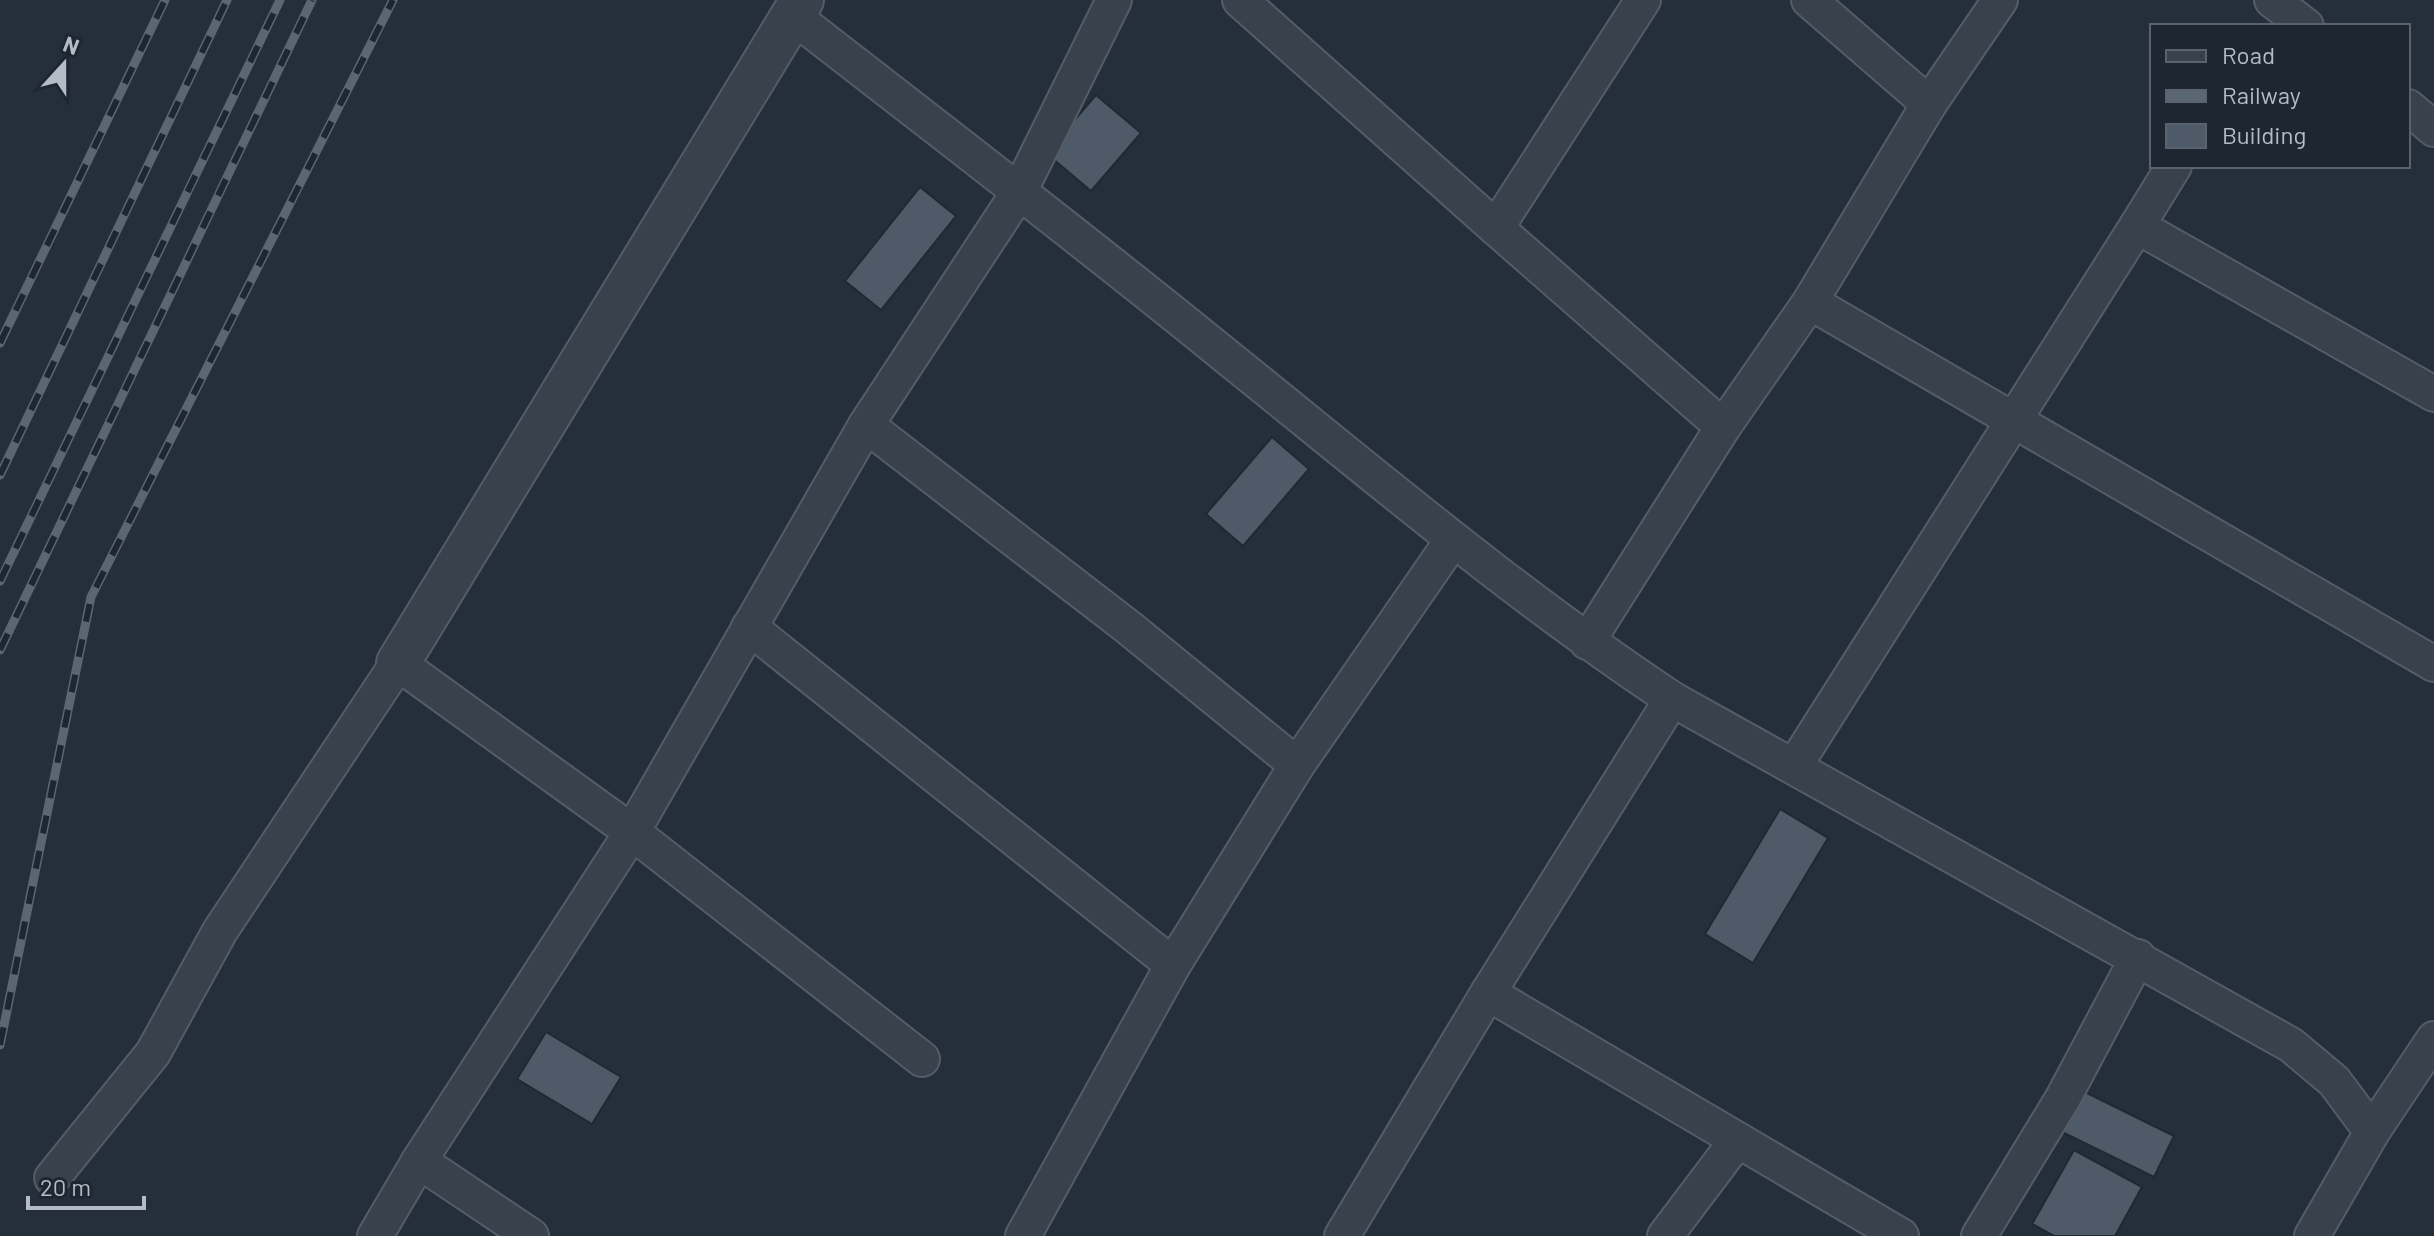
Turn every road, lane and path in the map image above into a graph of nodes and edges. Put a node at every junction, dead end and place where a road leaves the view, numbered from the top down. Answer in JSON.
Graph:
{"nodes":[{"id":1,"x":1114,"y":0,"type":"edge"},
{"id":2,"x":1240,"y":0,"type":"edge"},
{"id":3,"x":1643,"y":0,"type":"edge"},
{"id":4,"x":1809,"y":0,"type":"edge"},
{"id":5,"x":2000,"y":0,"type":"edge"},
{"id":6,"x":798,"y":8,"type":"edge"},
{"id":7,"x":2269,"y":10,"type":"edge"},
{"id":8,"x":2301,"y":24,"type":"edge"},
{"id":9,"x":1929,"y":104,"type":"junction"},
{"id":10,"x":2410,"y":109,"type":"edge"},
{"id":11,"x":2434,"y":129,"type":"edge"},
{"id":12,"x":2173,"y":168,"type":"edge"},
{"id":13,"x":1019,"y":192,"type":"junction"},
{"id":14,"x":2137,"y":226,"type":"junction"},
{"id":15,"x":1496,"y":228,"type":"junction"},
{"id":16,"x":1810,"y":302,"type":"junction"},
{"id":17,"x":2434,"y":394,"type":"edge"},
{"id":18,"x":2014,"y":420,"type":"junction"},
{"id":19,"x":866,"y":425,"type":"junction"},
{"id":20,"x":1723,"y":427,"type":"junction"},
{"id":21,"x":1452,"y":541,"type":"junction"},
{"id":22,"x":749,"y":627,"type":"junction"},
{"id":23,"x":1587,"y":642,"type":"junction"},
{"id":24,"x":398,"y":663,"type":"junction"},
{"id":25,"x":2434,"y":664,"type":"edge"},
{"id":26,"x":1672,"y":699,"type":"junction"},
{"id":27,"x":1297,"y":765,"type":"junction"},
{"id":28,"x":1795,"y":765,"type":"junction"},
{"id":29,"x":632,"y":832,"type":"junction"},
{"id":30,"x":2138,"y":957,"type":"junction"},
{"id":31,"x":1173,"y":965,"type":"junction"},
{"id":32,"x":1488,"y":993,"type":"junction"},
{"id":33,"x":2434,"y":1039,"type":"edge"},
{"id":34,"x":922,"y":1059,"type":"dead end"},
{"id":35,"x":2372,"y":1132,"type":"junction"},
{"id":36,"x":1736,"y":1142,"type":"junction"},
{"id":37,"x":419,"y":1161,"type":"junction"},
{"id":38,"x":52,"y":1178,"type":"dead end"},
{"id":39,"x":375,"y":1236,"type":"edge"},
{"id":40,"x":531,"y":1236,"type":"edge"},
{"id":41,"x":1023,"y":1236,"type":"edge"},
{"id":42,"x":1342,"y":1236,"type":"edge"},
{"id":43,"x":1665,"y":1236,"type":"edge"},
{"id":44,"x":1901,"y":1236,"type":"edge"},
{"id":45,"x":1979,"y":1236,"type":"edge"},
{"id":46,"x":2312,"y":1236,"type":"edge"}],
"edges":[{"from":1,"to":13,"type":"street"},
{"from":2,"to":15,"type":"street"},
{"from":3,"to":15,"type":"street"},
{"from":4,"to":9,"type":"street"},
{"from":5,"to":9,"type":"street"},
{"from":6,"to":13,"type":"street"},
{"from":6,"to":24,"type":"street"},
{"from":7,"to":8,"type":"street"},
{"from":9,"to":16,"type":"street"},
{"from":10,"to":11,"type":"street"},
{"from":12,"to":14,"type":"street"},
{"from":13,"to":19,"type":"street"},
{"from":13,"to":21,"type":"street"},
{"from":14,"to":17,"type":"street"},
{"from":14,"to":18,"type":"street"},
{"from":15,"to":20,"type":"street"},
{"from":16,"to":18,"type":"street"},
{"from":16,"to":20,"type":"street"},
{"from":18,"to":25,"type":"street"},
{"from":18,"to":28,"type":"street"},
{"from":19,"to":22,"type":"street"},
{"from":19,"to":27,"type":"street"},
{"from":20,"to":23,"type":"street"},
{"from":21,"to":23,"type":"street"},
{"from":21,"to":27,"type":"street"},
{"from":22,"to":29,"type":"street"},
{"from":22,"to":31,"type":"street"},
{"from":23,"to":26,"type":"street"},
{"from":24,"to":29,"type":"street"},
{"from":24,"to":38,"type":"street"},
{"from":26,"to":28,"type":"street"},
{"from":26,"to":32,"type":"street"},
{"from":27,"to":31,"type":"street"},
{"from":28,"to":30,"type":"street"},
{"from":29,"to":34,"type":"street"},
{"from":29,"to":37,"type":"street"},
{"from":30,"to":35,"type":"street"},
{"from":30,"to":45,"type":"street"},
{"from":31,"to":41,"type":"street"},
{"from":32,"to":36,"type":"street"},
{"from":32,"to":42,"type":"street"},
{"from":33,"to":35,"type":"street"},
{"from":35,"to":46,"type":"street"},
{"from":36,"to":43,"type":"street"},
{"from":36,"to":44,"type":"street"},
{"from":37,"to":39,"type":"street"},
{"from":37,"to":40,"type":"street"}]}
